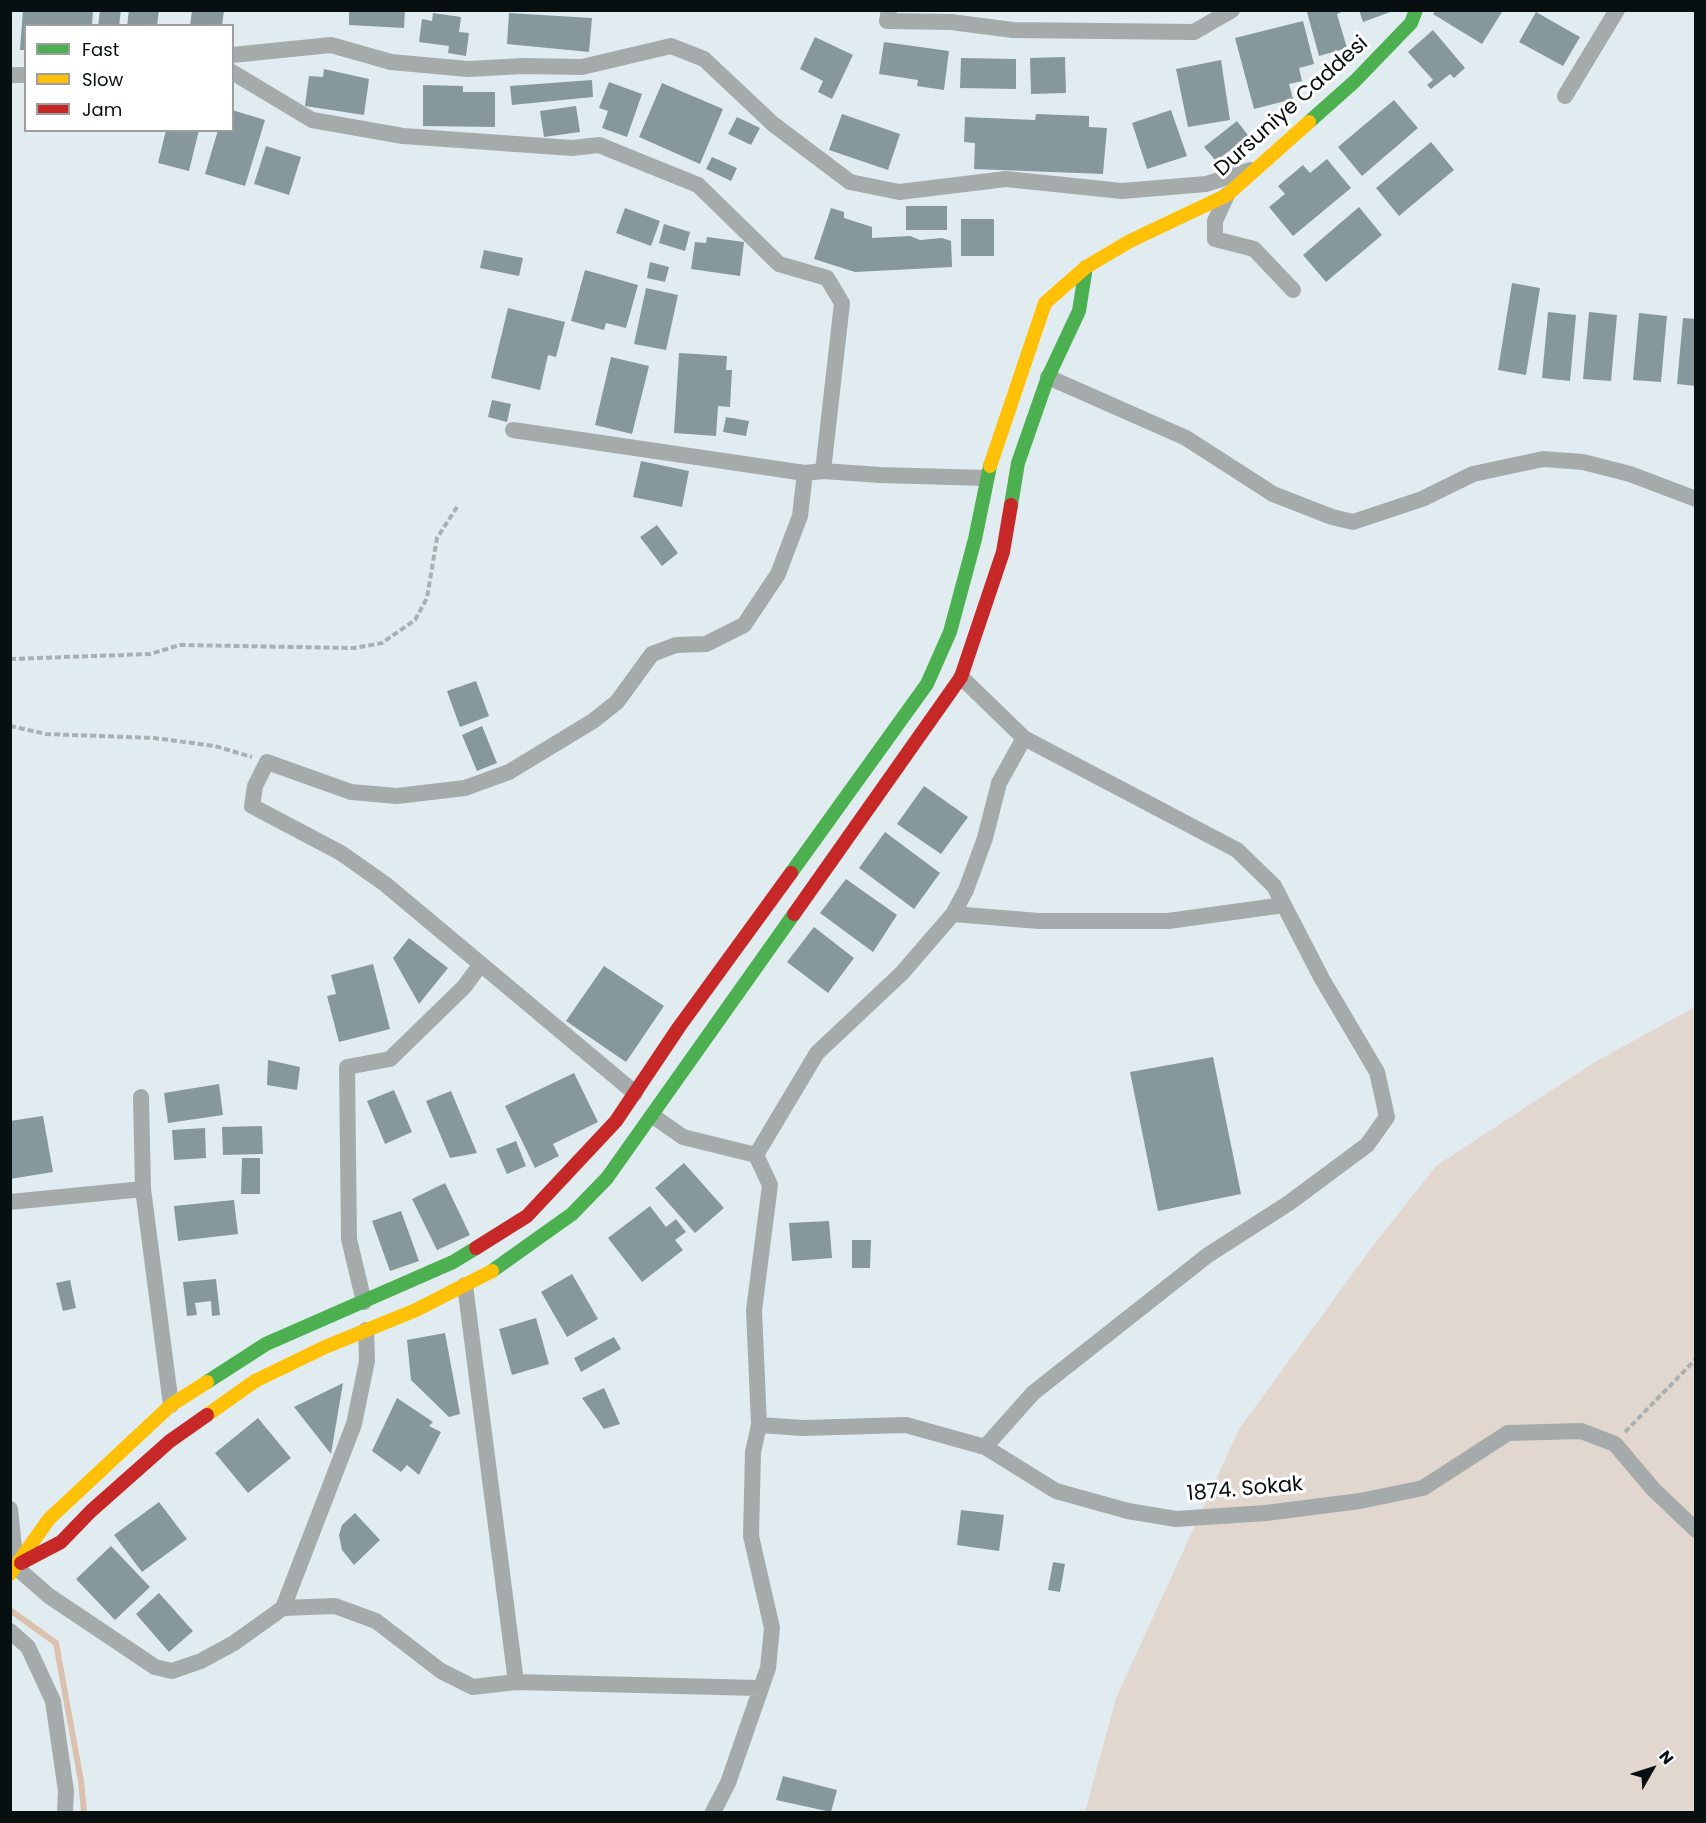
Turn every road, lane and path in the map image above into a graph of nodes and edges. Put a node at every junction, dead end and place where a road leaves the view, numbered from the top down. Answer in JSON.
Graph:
{"nodes":[{"id":1,"x":889,"y":10,"type":"edge"},
{"id":2,"x":1232,"y":10,"type":"edge"},
{"id":3,"x":1416,"y":10,"type":"edge"},
{"id":4,"x":1617,"y":10,"type":"edge"},
{"id":5,"x":234,"y":55,"type":"edge"},
{"id":6,"x":234,"y":73,"type":"edge"},
{"id":7,"x":1565,"y":96,"type":"dead end"},
{"id":8,"x":1262,"y":166,"type":"junction"},
{"id":9,"x":1227,"y":195,"type":"junction"},
{"id":10,"x":1086,"y":267,"type":"junction"},
{"id":11,"x":1293,"y":290,"type":"dead end"},
{"id":12,"x":1048,"y":377,"type":"junction"},
{"id":13,"x":513,"y":430,"type":"dead end"},
{"id":14,"x":823,"y":471,"type":"junction"},
{"id":15,"x":805,"y":473,"type":"junction"},
{"id":16,"x":986,"y":478,"type":"junction"},
{"id":17,"x":1695,"y":499,"type":"edge"},
{"id":18,"x":457,"y":507,"type":"dead end"},
{"id":19,"x":10,"y":659,"type":"edge"},
{"id":20,"x":961,"y":677,"type":"junction"},
{"id":21,"x":10,"y":726,"type":"edge"},
{"id":22,"x":1024,"y":738,"type":"junction"},
{"id":23,"x":267,"y":762,"type":"junction"},
{"id":24,"x":1284,"y":905,"type":"junction"},
{"id":25,"x":953,"y":914,"type":"junction"},
{"id":26,"x":481,"y":964,"type":"junction"},
{"id":27,"x":635,"y":1093,"type":"junction"},
{"id":28,"x":141,"y":1097,"type":"dead end"},
{"id":29,"x":653,"y":1116,"type":"junction"},
{"id":30,"x":756,"y":1155,"type":"junction"},
{"id":31,"x":143,"y":1189,"type":"junction"},
{"id":32,"x":10,"y":1202,"type":"edge"},
{"id":33,"x":465,"y":1285,"type":"junction"},
{"id":34,"x":364,"y":1302,"type":"junction"},
{"id":35,"x":366,"y":1330,"type":"junction"},
{"id":36,"x":1695,"y":1359,"type":"edge"},
{"id":37,"x":171,"y":1405,"type":"junction"},
{"id":38,"x":759,"y":1425,"type":"junction"},
{"id":39,"x":1614,"y":1444,"type":"junction"},
{"id":40,"x":985,"y":1447,"type":"junction"},
{"id":41,"x":10,"y":1509,"type":"edge"},
{"id":42,"x":1695,"y":1530,"type":"edge"},
{"id":43,"x":12,"y":1567,"type":"edge"},
{"id":44,"x":283,"y":1608,"type":"junction"},
{"id":45,"x":10,"y":1631,"type":"edge"},
{"id":46,"x":516,"y":1682,"type":"junction"},
{"id":47,"x":760,"y":1688,"type":"junction"},
{"id":48,"x":65,"y":1812,"type":"edge"},
{"id":49,"x":713,"y":1812,"type":"edge"}],
"edges":[{"from":1,"to":2,"type":"street"},
{"from":3,"to":8,"type":"street","name":"Dursuniye Caddesi"},
{"from":4,"to":7,"type":"street"},
{"from":5,"to":8,"type":"street"},
{"from":6,"to":14,"type":"street"},
{"from":8,"to":9,"type":"street","name":"Dursuniye Caddesi"},
{"from":9,"to":10,"type":"street","name":"Dursuniye Caddesi"},
{"from":9,"to":11,"type":"street"},
{"from":10,"to":12,"type":"street"},
{"from":10,"to":16,"type":"street","name":"Dursuniye Caddesi"},
{"from":12,"to":17,"type":"street"},
{"from":12,"to":20,"type":"street"},
{"from":13,"to":15,"type":"street"},
{"from":14,"to":15,"type":"street"},
{"from":14,"to":16,"type":"street"},
{"from":15,"to":23,"type":"street"},
{"from":16,"to":27,"type":"street","name":"Dursuniye Caddesi"},
{"from":18,"to":19,"type":"path"},
{"from":20,"to":22,"type":"street"},
{"from":20,"to":29,"type":"street"},
{"from":21,"to":23,"type":"path"},
{"from":22,"to":24,"type":"street"},
{"from":22,"to":25,"type":"street"},
{"from":23,"to":26,"type":"street"},
{"from":24,"to":25,"type":"street"},
{"from":24,"to":40,"type":"street"},
{"from":25,"to":30,"type":"street"},
{"from":26,"to":27,"type":"street"},
{"from":26,"to":34,"type":"street"},
{"from":27,"to":34,"type":"street","name":"Dursuniye Caddesi"},
{"from":28,"to":31,"type":"street"},
{"from":29,"to":30,"type":"street"},
{"from":29,"to":33,"type":"street"},
{"from":30,"to":38,"type":"street"},
{"from":31,"to":32,"type":"street"},
{"from":31,"to":37,"type":"street"},
{"from":33,"to":35,"type":"street"},
{"from":33,"to":46,"type":"street"},
{"from":34,"to":37,"type":"street","name":"Dursuniye Caddesi"},
{"from":35,"to":43,"type":"street"},
{"from":35,"to":44,"type":"street"},
{"from":36,"to":39,"type":"path"},
{"from":37,"to":43,"type":"street","name":"Dursuniye Caddesi"},
{"from":38,"to":40,"type":"street","name":"1874. Sokak"},
{"from":38,"to":47,"type":"street"},
{"from":39,"to":40,"type":"street","name":"1874. Sokak"},
{"from":39,"to":42,"type":"street","name":"1874. Sokak"},
{"from":41,"to":43,"type":"street"},
{"from":43,"to":44,"type":"street"},
{"from":44,"to":46,"type":"street"},
{"from":45,"to":48,"type":"street"},
{"from":46,"to":47,"type":"street"},
{"from":47,"to":49,"type":"street"}]}
